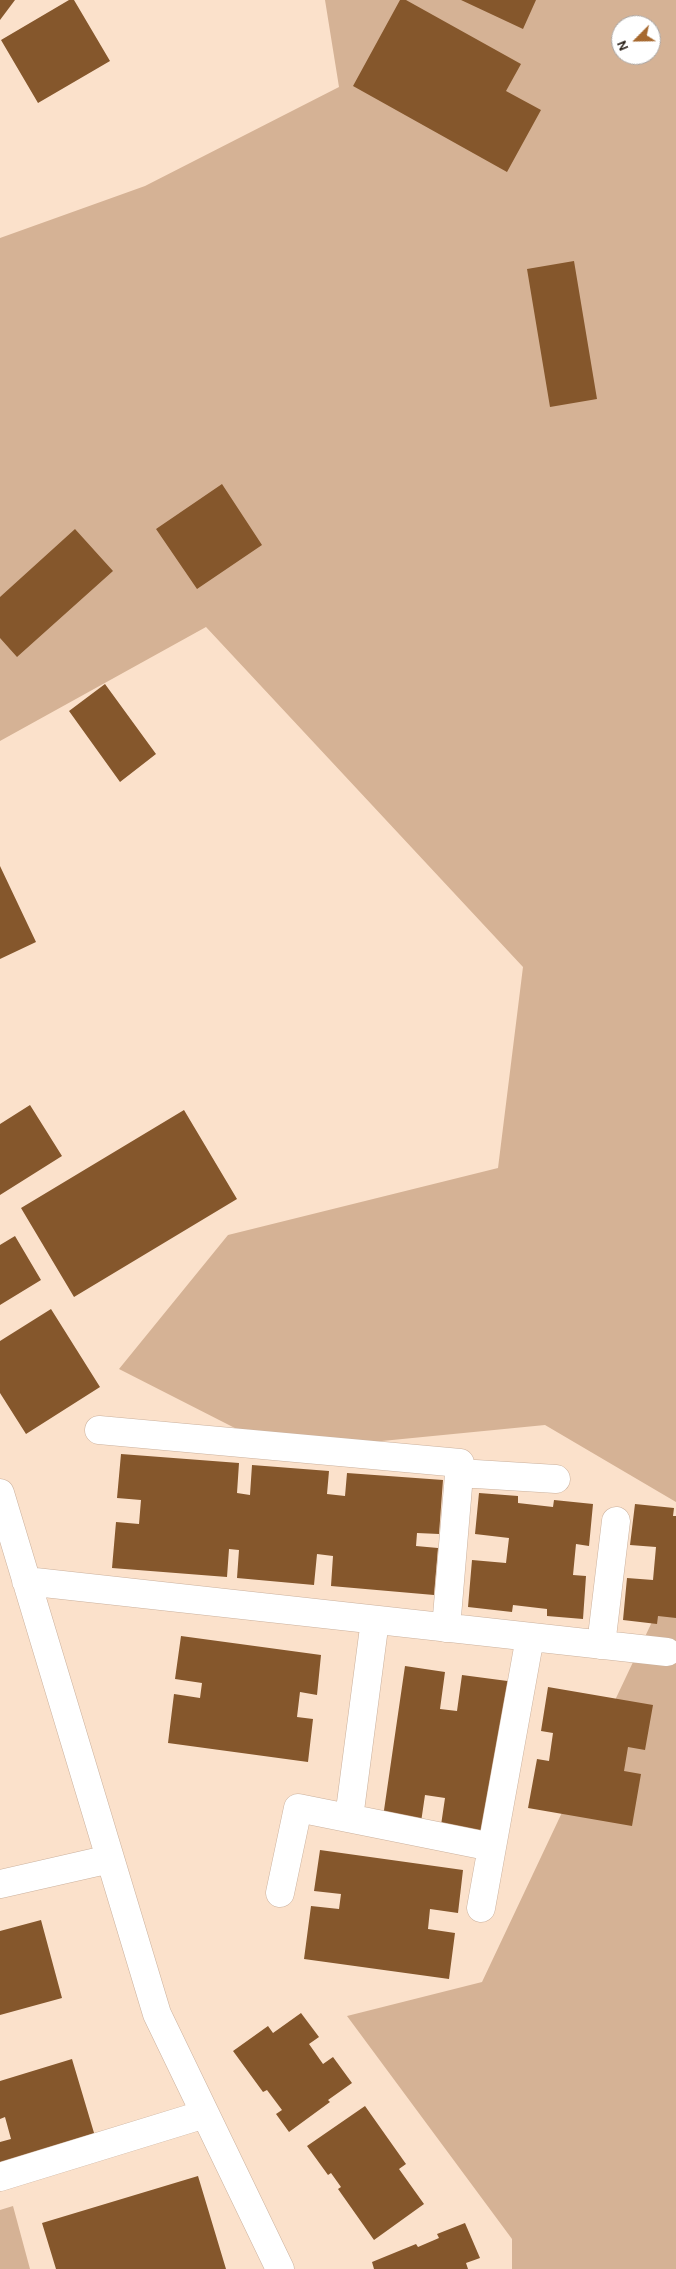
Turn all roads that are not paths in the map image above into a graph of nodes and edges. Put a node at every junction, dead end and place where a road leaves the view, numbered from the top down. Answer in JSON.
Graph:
{"nodes":[{"id":1,"x":99,"y":1430,"type":"dead end"},
{"id":2,"x":459,"y":1474,"type":"junction"},
{"id":3,"x":556,"y":1479,"type":"dead end"},
{"id":4,"x":0,"y":1493,"type":"edge"},
{"id":5,"x":616,"y":1521,"type":"dead end"},
{"id":6,"x":26,"y":1581,"type":"junction"},
{"id":7,"x":375,"y":1620,"type":"junction"},
{"id":8,"x":446,"y":1628,"type":"junction"},
{"id":9,"x":530,"y":1637,"type":"junction"},
{"id":10,"x":601,"y":1645,"type":"junction"},
{"id":11,"x":667,"y":1652,"type":"dead end"},
{"id":12,"x":349,"y":1818,"type":"junction"},
{"id":13,"x":492,"y":1847,"type":"junction"},
{"id":14,"x":110,"y":1859,"type":"junction"},
{"id":15,"x":0,"y":1884,"type":"edge"},
{"id":16,"x":280,"y":1893,"type":"dead end"},
{"id":17,"x":481,"y":1908,"type":"dead end"},
{"id":18,"x":205,"y":2114,"type":"junction"},
{"id":19,"x":0,"y":2177,"type":"edge"},
{"id":20,"x":280,"y":2269,"type":"edge"}],
"edges":[{"from":1,"to":2,"type":"street"},
{"from":2,"to":3,"type":"street"},
{"from":2,"to":8,"type":"street"},
{"from":4,"to":6,"type":"street"},
{"from":5,"to":10,"type":"street"},
{"from":6,"to":7,"type":"street"},
{"from":6,"to":14,"type":"street"},
{"from":7,"to":8,"type":"street"},
{"from":7,"to":12,"type":"street"},
{"from":8,"to":9,"type":"street"},
{"from":9,"to":10,"type":"street"},
{"from":9,"to":13,"type":"street"},
{"from":10,"to":11,"type":"street"},
{"from":12,"to":13,"type":"street"},
{"from":12,"to":16,"type":"street"},
{"from":13,"to":17,"type":"street"},
{"from":14,"to":15,"type":"street"},
{"from":14,"to":18,"type":"street"},
{"from":18,"to":19,"type":"street"},
{"from":18,"to":20,"type":"street"}]}
